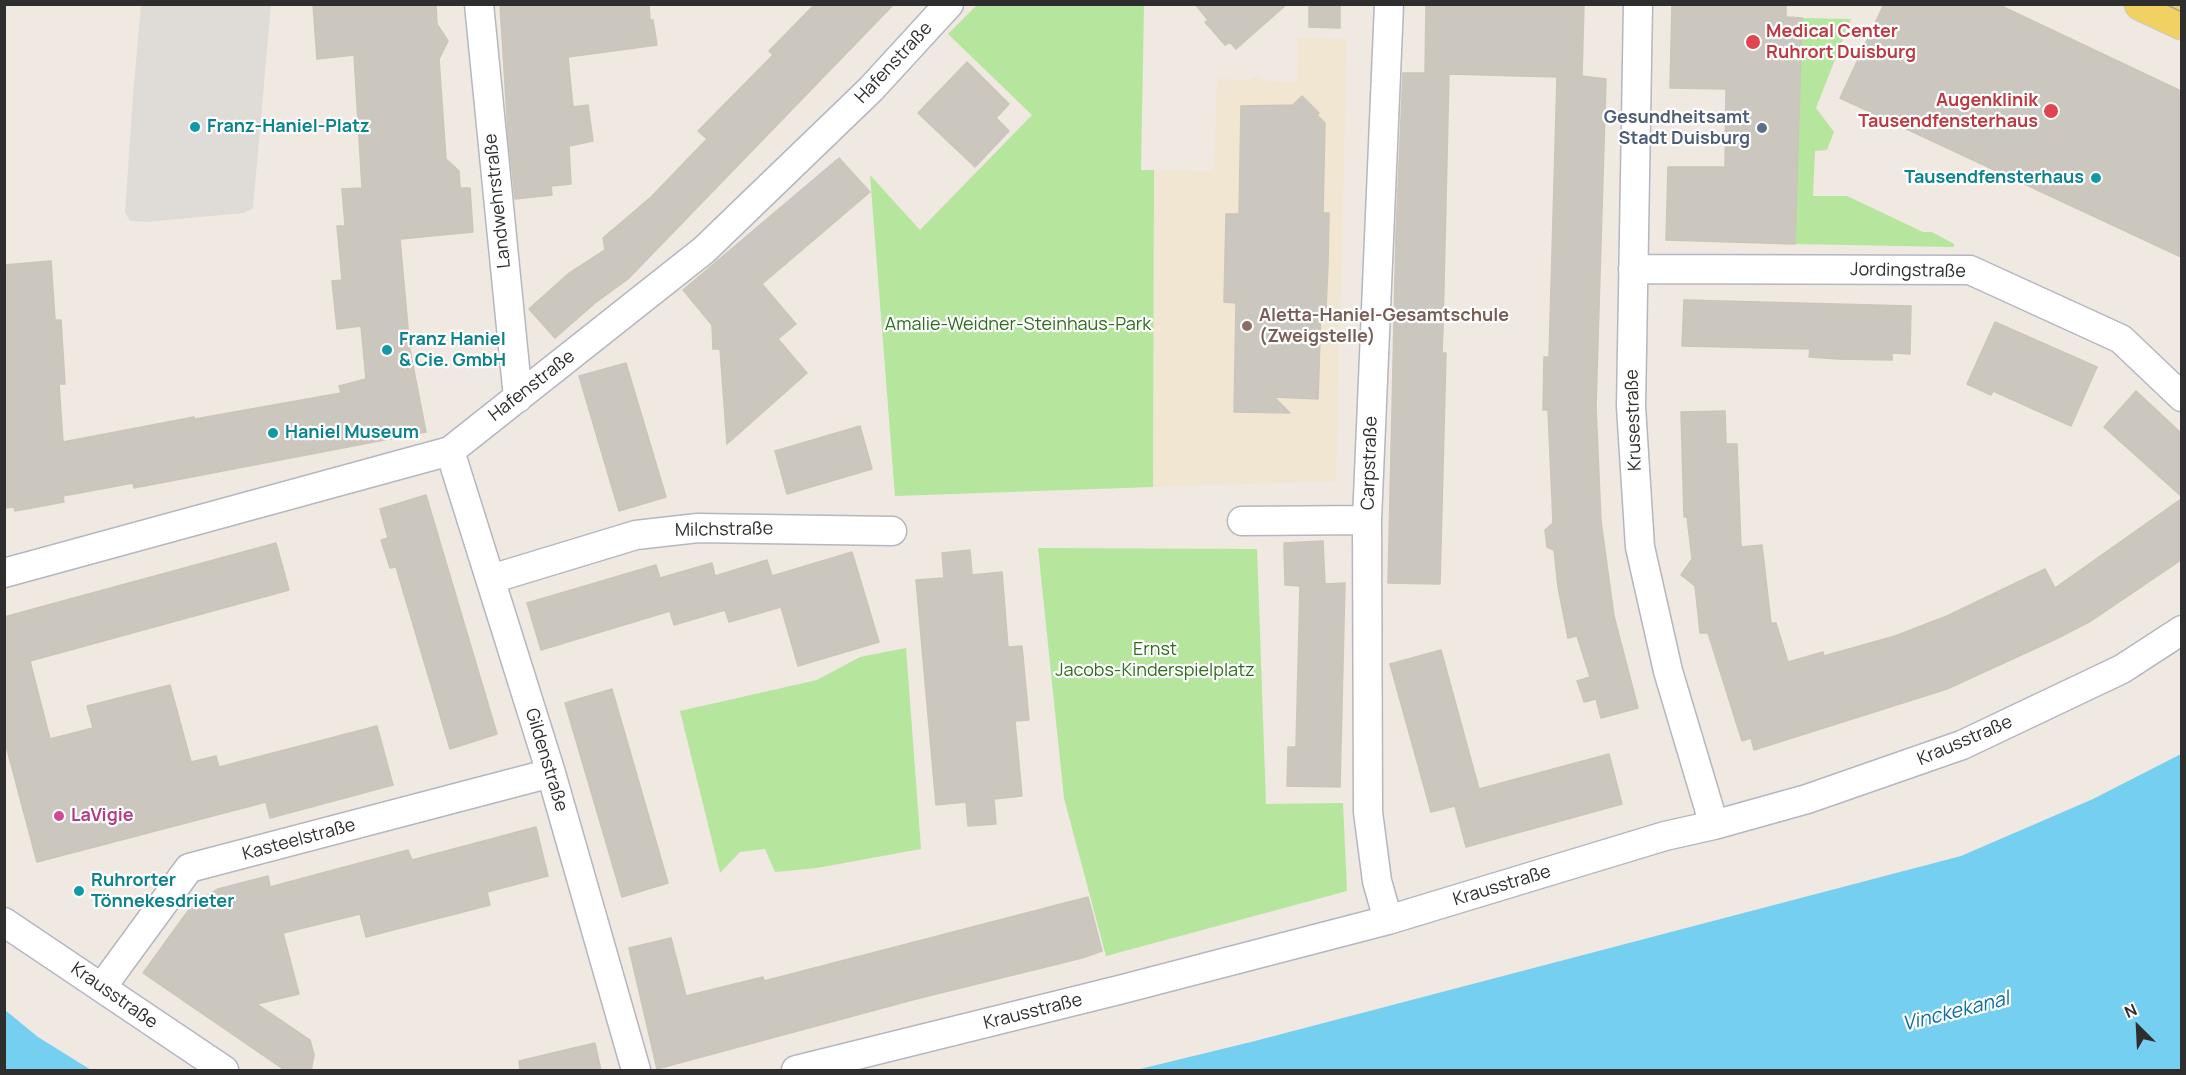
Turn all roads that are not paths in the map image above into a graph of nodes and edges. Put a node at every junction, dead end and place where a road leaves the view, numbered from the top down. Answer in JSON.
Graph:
{"nodes":[{"id":1,"x":479,"y":4,"type":"edge"},
{"id":2,"x":949,"y":4,"type":"edge"},
{"id":3,"x":1389,"y":4,"type":"edge"},
{"id":4,"x":1638,"y":4,"type":"edge"},
{"id":5,"x":2141,"y":4,"type":"edge"},
{"id":6,"x":2181,"y":23,"type":"edge"},
{"id":7,"x":1634,"y":269,"type":"junction"},
{"id":8,"x":2181,"y":397,"type":"edge"},
{"id":9,"x":518,"y":398,"type":"junction"},
{"id":10,"x":450,"y":451,"type":"junction"},
{"id":11,"x":1367,"y":520,"type":"junction"},
{"id":12,"x":1242,"y":521,"type":"dead end"},
{"id":13,"x":892,"y":531,"type":"dead end"},
{"id":14,"x":4,"y":573,"type":"edge"},
{"id":15,"x":490,"y":579,"type":"junction"},
{"id":16,"x":2181,"y":630,"type":"edge"},
{"id":17,"x":551,"y":773,"type":"junction"},
{"id":18,"x":1714,"y":825,"type":"junction"},
{"id":19,"x":1388,"y":921,"type":"junction"},
{"id":20,"x":4,"y":922,"type":"edge"},
{"id":21,"x":102,"y":987,"type":"junction"},
{"id":22,"x":224,"y":1071,"type":"edge"},
{"id":23,"x":636,"y":1071,"type":"edge"},
{"id":24,"x":796,"y":1071,"type":"edge"}],
"edges":[{"from":1,"to":9,"type":"street","name":"Landwehrstraße"},
{"from":2,"to":9,"type":"street","name":"Hafenstraße"},
{"from":3,"to":11,"type":"street","name":"Carpstraße"},
{"from":4,"to":7,"type":"street","name":"Krusestraße"},
{"from":5,"to":6,"type":"main road"},
{"from":7,"to":8,"type":"street","name":"Jordingstraße"},
{"from":7,"to":18,"type":"street","name":"Krusestraße"},
{"from":9,"to":10,"type":"street","name":"Hafenstraße"},
{"from":10,"to":14,"type":"street","name":"Hafenstraße"},
{"from":10,"to":15,"type":"street","name":"Gildenstraße"},
{"from":11,"to":12,"type":"street"},
{"from":11,"to":19,"type":"street","name":"Carpstraße"},
{"from":13,"to":15,"type":"street","name":"Milchstraße"},
{"from":15,"to":17,"type":"street","name":"Gildenstraße"},
{"from":16,"to":18,"type":"street","name":"Krausstraße"},
{"from":17,"to":21,"type":"street","name":"Kasteelstraße"},
{"from":17,"to":23,"type":"street","name":"Gildenstraße"},
{"from":18,"to":19,"type":"street","name":"Krausstraße"},
{"from":19,"to":24,"type":"street","name":"Krausstraße"},
{"from":20,"to":21,"type":"street","name":"Krausstraße"},
{"from":21,"to":22,"type":"street","name":"Krausstraße"}]}
